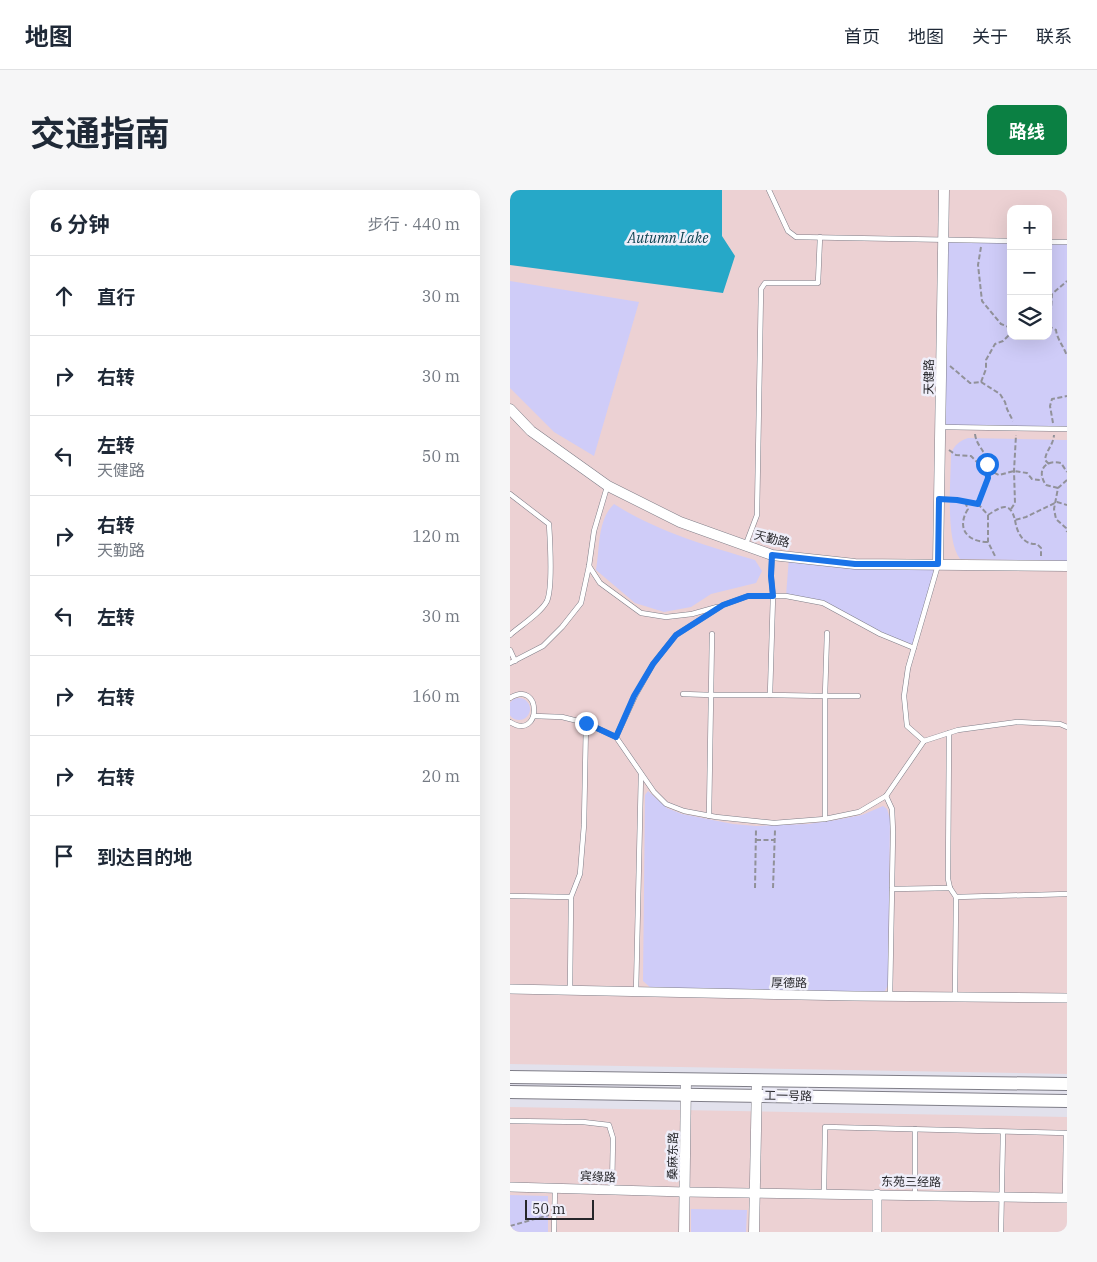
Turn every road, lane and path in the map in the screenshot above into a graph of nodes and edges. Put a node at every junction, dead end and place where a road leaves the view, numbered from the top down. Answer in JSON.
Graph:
{"nodes":[{"id":1,"x":769,"y":190,"type":"edge"},
{"id":2,"x":944,"y":190,"type":"edge"},
{"id":3,"x":820,"y":237,"type":"junction"},
{"id":4,"x":944,"y":240,"type":"junction"},
{"id":5,"x":982,"y":240,"type":"junction"},
{"id":6,"x":1007,"y":241,"type":"edge"},
{"id":7,"x":1052,"y":242,"type":"edge"},
{"id":8,"x":1067,"y":242,"type":"edge"},
{"id":9,"x":1067,"y":281,"type":"edge"},
{"id":10,"x":1052,"y":295,"type":"edge"},
{"id":11,"x":1007,"y":326,"type":"edge"},
{"id":12,"x":1052,"y":328,"type":"edge"},
{"id":13,"x":1007,"y":337,"type":"edge"},
{"id":14,"x":1067,"y":356,"type":"edge"},
{"id":15,"x":941,"y":360,"type":"junction"},
{"id":16,"x":981,"y":382,"type":"junction"},
{"id":17,"x":1067,"y":396,"type":"edge"},
{"id":18,"x":510,"y":409,"type":"edge"},
{"id":19,"x":940,"y":427,"type":"junction"},
{"id":20,"x":976,"y":428,"type":"junction"},
{"id":21,"x":1016,"y":428,"type":"junction"},
{"id":22,"x":1055,"y":429,"type":"junction"},
{"id":23,"x":1067,"y":429,"type":"edge"},
{"id":24,"x":940,"y":447,"type":"junction"},
{"id":25,"x":1049,"y":464,"type":"junction"},
{"id":26,"x":988,"y":470,"type":"junction"},
{"id":27,"x":1014,"y":470,"type":"junction"},
{"id":28,"x":1067,"y":470,"type":"edge"},
{"id":29,"x":1041,"y":477,"type":"junction"},
{"id":30,"x":1067,"y":480,"type":"edge"},
{"id":31,"x":608,"y":486,"type":"junction"},
{"id":32,"x":1058,"y":488,"type":"junction"},
{"id":33,"x":510,"y":494,"type":"edge"},
{"id":34,"x":939,"y":499,"type":"junction"},
{"id":35,"x":965,"y":502,"type":"junction"},
{"id":36,"x":978,"y":504,"type":"junction"},
{"id":37,"x":1054,"y":504,"type":"junction"},
{"id":38,"x":1067,"y":505,"type":"edge"},
{"id":39,"x":1011,"y":509,"type":"junction"},
{"id":40,"x":988,"y":515,"type":"junction"},
{"id":41,"x":1015,"y":520,"type":"junction"},
{"id":42,"x":1067,"y":532,"type":"edge"},
{"id":43,"x":988,"y":542,"type":"junction"},
{"id":44,"x":746,"y":545,"type":"junction"},
{"id":45,"x":772,"y":555,"type":"junction"},
{"id":46,"x":938,"y":564,"type":"junction"},
{"id":47,"x":996,"y":565,"type":"junction"},
{"id":48,"x":589,"y":566,"type":"junction"},
{"id":49,"x":1040,"y":566,"type":"junction"},
{"id":50,"x":1067,"y":566,"type":"edge"},
{"id":51,"x":773,"y":596,"type":"junction"},
{"id":52,"x":723,"y":605,"type":"junction"},
{"id":53,"x":827,"y":633,"type":"dead end"},
{"id":54,"x":510,"y":634,"type":"edge"},
{"id":55,"x":712,"y":634,"type":"dead end"},
{"id":56,"x":914,"y":648,"type":"junction"},
{"id":57,"x":510,"y":650,"type":"edge"},
{"id":58,"x":512,"y":662,"type":"edge"},
{"id":59,"x":683,"y":694,"type":"dead end"},
{"id":60,"x":711,"y":695,"type":"junction"},
{"id":61,"x":770,"y":695,"type":"junction"},
{"id":62,"x":826,"y":696,"type":"junction"},
{"id":63,"x":858,"y":696,"type":"dead end"},
{"id":64,"x":510,"y":698,"type":"edge"},
{"id":65,"x":534,"y":716,"type":"junction"},
{"id":66,"x":510,"y":722,"type":"edge"},
{"id":67,"x":586,"y":723,"type":"junction"},
{"id":68,"x":1067,"y":726,"type":"edge"},
{"id":69,"x":949,"y":733,"type":"junction"},
{"id":70,"x":616,"y":737,"type":"junction"},
{"id":71,"x":924,"y":741,"type":"junction"},
{"id":72,"x":641,"y":772,"type":"junction"},
{"id":73,"x":886,"y":796,"type":"junction"},
{"id":74,"x":709,"y":816,"type":"junction"},
{"id":75,"x":825,"y":819,"type":"junction"},
{"id":76,"x":756,"y":821,"type":"junction"},
{"id":77,"x":775,"y":823,"type":"junction"},
{"id":78,"x":756,"y":840,"type":"junction"},
{"id":79,"x":775,"y":840,"type":"junction"},
{"id":80,"x":755,"y":888,"type":"dead end"},
{"id":81,"x":773,"y":888,"type":"dead end"},
{"id":82,"x":892,"y":888,"type":"junction"},
{"id":83,"x":950,"y":888,"type":"junction"},
{"id":84,"x":1067,"y":894,"type":"edge"},
{"id":85,"x":510,"y":896,"type":"edge"},
{"id":86,"x":571,"y":897,"type":"junction"},
{"id":87,"x":956,"y":897,"type":"junction"},
{"id":88,"x":510,"y":989,"type":"edge"},
{"id":89,"x":570,"y":990,"type":"junction"},
{"id":90,"x":636,"y":992,"type":"junction"},
{"id":91,"x":890,"y":997,"type":"junction"},
{"id":92,"x":955,"y":997,"type":"junction"},
{"id":93,"x":1067,"y":998,"type":"edge"},
{"id":94,"x":510,"y":1077,"type":"edge"},
{"id":95,"x":686,"y":1080,"type":"junction"},
{"id":96,"x":757,"y":1080,"type":"junction"},
{"id":97,"x":1067,"y":1084,"type":"edge"},
{"id":98,"x":510,"y":1092,"type":"edge"},
{"id":99,"x":686,"y":1095,"type":"junction"},
{"id":100,"x":756,"y":1096,"type":"junction"},
{"id":101,"x":1067,"y":1101,"type":"edge"},
{"id":102,"x":510,"y":1121,"type":"edge"},
{"id":103,"x":915,"y":1130,"type":"junction"},
{"id":104,"x":1002,"y":1132,"type":"junction"},
{"id":105,"x":1067,"y":1133,"type":"edge"},
{"id":106,"x":510,"y":1187,"type":"edge"},
{"id":107,"x":555,"y":1188,"type":"junction"},
{"id":108,"x":612,"y":1190,"type":"junction"},
{"id":109,"x":685,"y":1192,"type":"junction"},
{"id":110,"x":754,"y":1192,"type":"junction"},
{"id":111,"x":824,"y":1193,"type":"junction"},
{"id":112,"x":877,"y":1194,"type":"junction"},
{"id":113,"x":914,"y":1195,"type":"junction"},
{"id":114,"x":1002,"y":1196,"type":"junction"},
{"id":115,"x":1066,"y":1198,"type":"edge"},
{"id":116,"x":555,"y":1213,"type":"junction"},
{"id":117,"x":510,"y":1226,"type":"edge"},
{"id":118,"x":554,"y":1232,"type":"edge"},
{"id":119,"x":684,"y":1232,"type":"edge"},
{"id":120,"x":754,"y":1232,"type":"edge"},
{"id":121,"x":877,"y":1232,"type":"edge"},
{"id":122,"x":1001,"y":1232,"type":"edge"}],
"edges":[{"from":1,"to":3,"type":"lane"},
{"from":2,"to":4,"type":"street","name":"天健路"},
{"from":3,"to":4,"type":"lane"},
{"from":3,"to":44,"type":"lane"},
{"from":4,"to":5,"type":"lane"},
{"from":4,"to":15,"type":"street","name":"天健路"},
{"from":5,"to":6,"type":"lane"},
{"from":5,"to":11,"type":"path"},
{"from":7,"to":8,"type":"lane"},
{"from":9,"to":10,"type":"path"},
{"from":12,"to":14,"type":"path"},
{"from":13,"to":16,"type":"path"},
{"from":15,"to":16,"type":"path"},
{"from":15,"to":19,"type":"street","name":"天健路"},
{"from":16,"to":21,"type":"path"},
{"from":17,"to":22,"type":"path"},
{"from":18,"to":31,"type":"street","name":"天勤路"},
{"from":19,"to":20,"type":"lane"},
{"from":19,"to":24,"type":"street","name":"天健路"},
{"from":20,"to":21,"type":"lane"},
{"from":20,"to":26,"type":"path"},
{"from":21,"to":22,"type":"lane"},
{"from":21,"to":27,"type":"path"},
{"from":22,"to":23,"type":"lane"},
{"from":22,"to":25,"type":"path"},
{"from":24,"to":26,"type":"path"},
{"from":24,"to":34,"type":"street","name":"天健路"},
{"from":25,"to":28,"type":"path"},
{"from":25,"to":29,"type":"path"},
{"from":26,"to":27,"type":"path"},
{"from":26,"to":36,"type":"path"},
{"from":27,"to":29,"type":"path"},
{"from":27,"to":39,"type":"path"},
{"from":29,"to":32,"type":"path"},
{"from":30,"to":32,"type":"path"},
{"from":31,"to":44,"type":"street","name":"天勤路"},
{"from":31,"to":48,"type":"lane"},
{"from":32,"to":37,"type":"path"},
{"from":33,"to":54,"type":"lane"},
{"from":34,"to":35,"type":"path"},
{"from":34,"to":46,"type":"street","name":"天健路"},
{"from":35,"to":36,"type":"path"},
{"from":35,"to":43,"type":"path"},
{"from":36,"to":40,"type":"path"},
{"from":37,"to":38,"type":"path"},
{"from":37,"to":41,"type":"path"},
{"from":37,"to":42,"type":"path"},
{"from":39,"to":40,"type":"path"},
{"from":39,"to":41,"type":"path"},
{"from":40,"to":43,"type":"path"},
{"from":41,"to":49,"type":"path"},
{"from":43,"to":47,"type":"path"},
{"from":44,"to":45,"type":"street","name":"天勤路"},
{"from":45,"to":46,"type":"street","name":"天勤路"},
{"from":45,"to":51,"type":"lane"},
{"from":46,"to":47,"type":"street","name":"天勤路"},
{"from":46,"to":56,"type":"lane"},
{"from":47,"to":49,"type":"street","name":"天勤路"},
{"from":48,"to":52,"type":"lane"},
{"from":48,"to":58,"type":"lane"},
{"from":49,"to":50,"type":"street","name":"天勤路"},
{"from":51,"to":52,"type":"lane"},
{"from":51,"to":56,"type":"lane"},
{"from":51,"to":61,"type":"lane"},
{"from":52,"to":70,"type":"lane"},
{"from":53,"to":62,"type":"lane"},
{"from":55,"to":60,"type":"lane"},
{"from":56,"to":71,"type":"lane"},
{"from":57,"to":58,"type":"lane"},
{"from":59,"to":60,"type":"lane"},
{"from":60,"to":61,"type":"lane"},
{"from":60,"to":74,"type":"lane"},
{"from":61,"to":62,"type":"lane"},
{"from":62,"to":63,"type":"lane"},
{"from":62,"to":75,"type":"lane"},
{"from":64,"to":65,"type":"lane"},
{"from":65,"to":66,"type":"lane"},
{"from":65,"to":67,"type":"lane"},
{"from":67,"to":70,"type":"lane"},
{"from":67,"to":86,"type":"lane"},
{"from":68,"to":69,"type":"lane"},
{"from":69,"to":71,"type":"lane"},
{"from":69,"to":83,"type":"lane"},
{"from":70,"to":72,"type":"lane"},
{"from":71,"to":73,"type":"lane"},
{"from":72,"to":74,"type":"lane"},
{"from":72,"to":90,"type":"lane"},
{"from":73,"to":75,"type":"lane"},
{"from":73,"to":82,"type":"lane"},
{"from":74,"to":76,"type":"lane"},
{"from":75,"to":77,"type":"lane"},
{"from":76,"to":77,"type":"lane"},
{"from":76,"to":78,"type":"path"},
{"from":77,"to":79,"type":"path"},
{"from":78,"to":79,"type":"path"},
{"from":78,"to":80,"type":"path"},
{"from":79,"to":81,"type":"path"},
{"from":82,"to":83,"type":"lane"},
{"from":82,"to":91,"type":"lane"},
{"from":83,"to":87,"type":"lane"},
{"from":84,"to":87,"type":"lane"},
{"from":85,"to":86,"type":"lane"},
{"from":86,"to":89,"type":"lane"},
{"from":87,"to":92,"type":"lane"},
{"from":88,"to":89,"type":"street","name":"厚德路"},
{"from":89,"to":90,"type":"street","name":"厚德路"},
{"from":90,"to":91,"type":"street","name":"厚德路"},
{"from":91,"to":92,"type":"street","name":"厚德路"},
{"from":92,"to":93,"type":"street","name":"厚德路"},
{"from":94,"to":95,"type":"main road","name":"工一号路"},
{"from":95,"to":96,"type":"main road","name":"工一号路"},
{"from":95,"to":99,"type":"street","name":"桑麻东路"},
{"from":96,"to":97,"type":"main road","name":"工一号路"},
{"from":96,"to":100,"type":"street"},
{"from":98,"to":99,"type":"main road","name":"工一号路"},
{"from":99,"to":100,"type":"main road","name":"工一号路"},
{"from":99,"to":109,"type":"street","name":"桑麻东路"},
{"from":100,"to":101,"type":"main road","name":"工一号路"},
{"from":100,"to":110,"type":"street"},
{"from":102,"to":108,"type":"lane"},
{"from":103,"to":104,"type":"lane"},
{"from":103,"to":111,"type":"lane"},
{"from":103,"to":113,"type":"lane"},
{"from":104,"to":105,"type":"lane"},
{"from":104,"to":114,"type":"lane"},
{"from":105,"to":115,"type":"lane"},
{"from":106,"to":107,"type":"street","name":"宾缘路"},
{"from":107,"to":108,"type":"street","name":"宾缘路"},
{"from":107,"to":116,"type":"lane"},
{"from":108,"to":109,"type":"street","name":"宾缘路"},
{"from":109,"to":110,"type":"street","name":"宾缘路"},
{"from":109,"to":119,"type":"street","name":"桑麻东路"},
{"from":110,"to":111,"type":"street","name":"东苑三经路"},
{"from":110,"to":120,"type":"street"},
{"from":111,"to":112,"type":"street","name":"东苑三经路"},
{"from":112,"to":113,"type":"street","name":"东苑三经路"},
{"from":112,"to":121,"type":"street"},
{"from":113,"to":114,"type":"street","name":"东苑三经路"},
{"from":114,"to":115,"type":"street","name":"东苑三经路"},
{"from":114,"to":122,"type":"lane"},
{"from":116,"to":117,"type":"path"},
{"from":116,"to":118,"type":"lane"}]}
